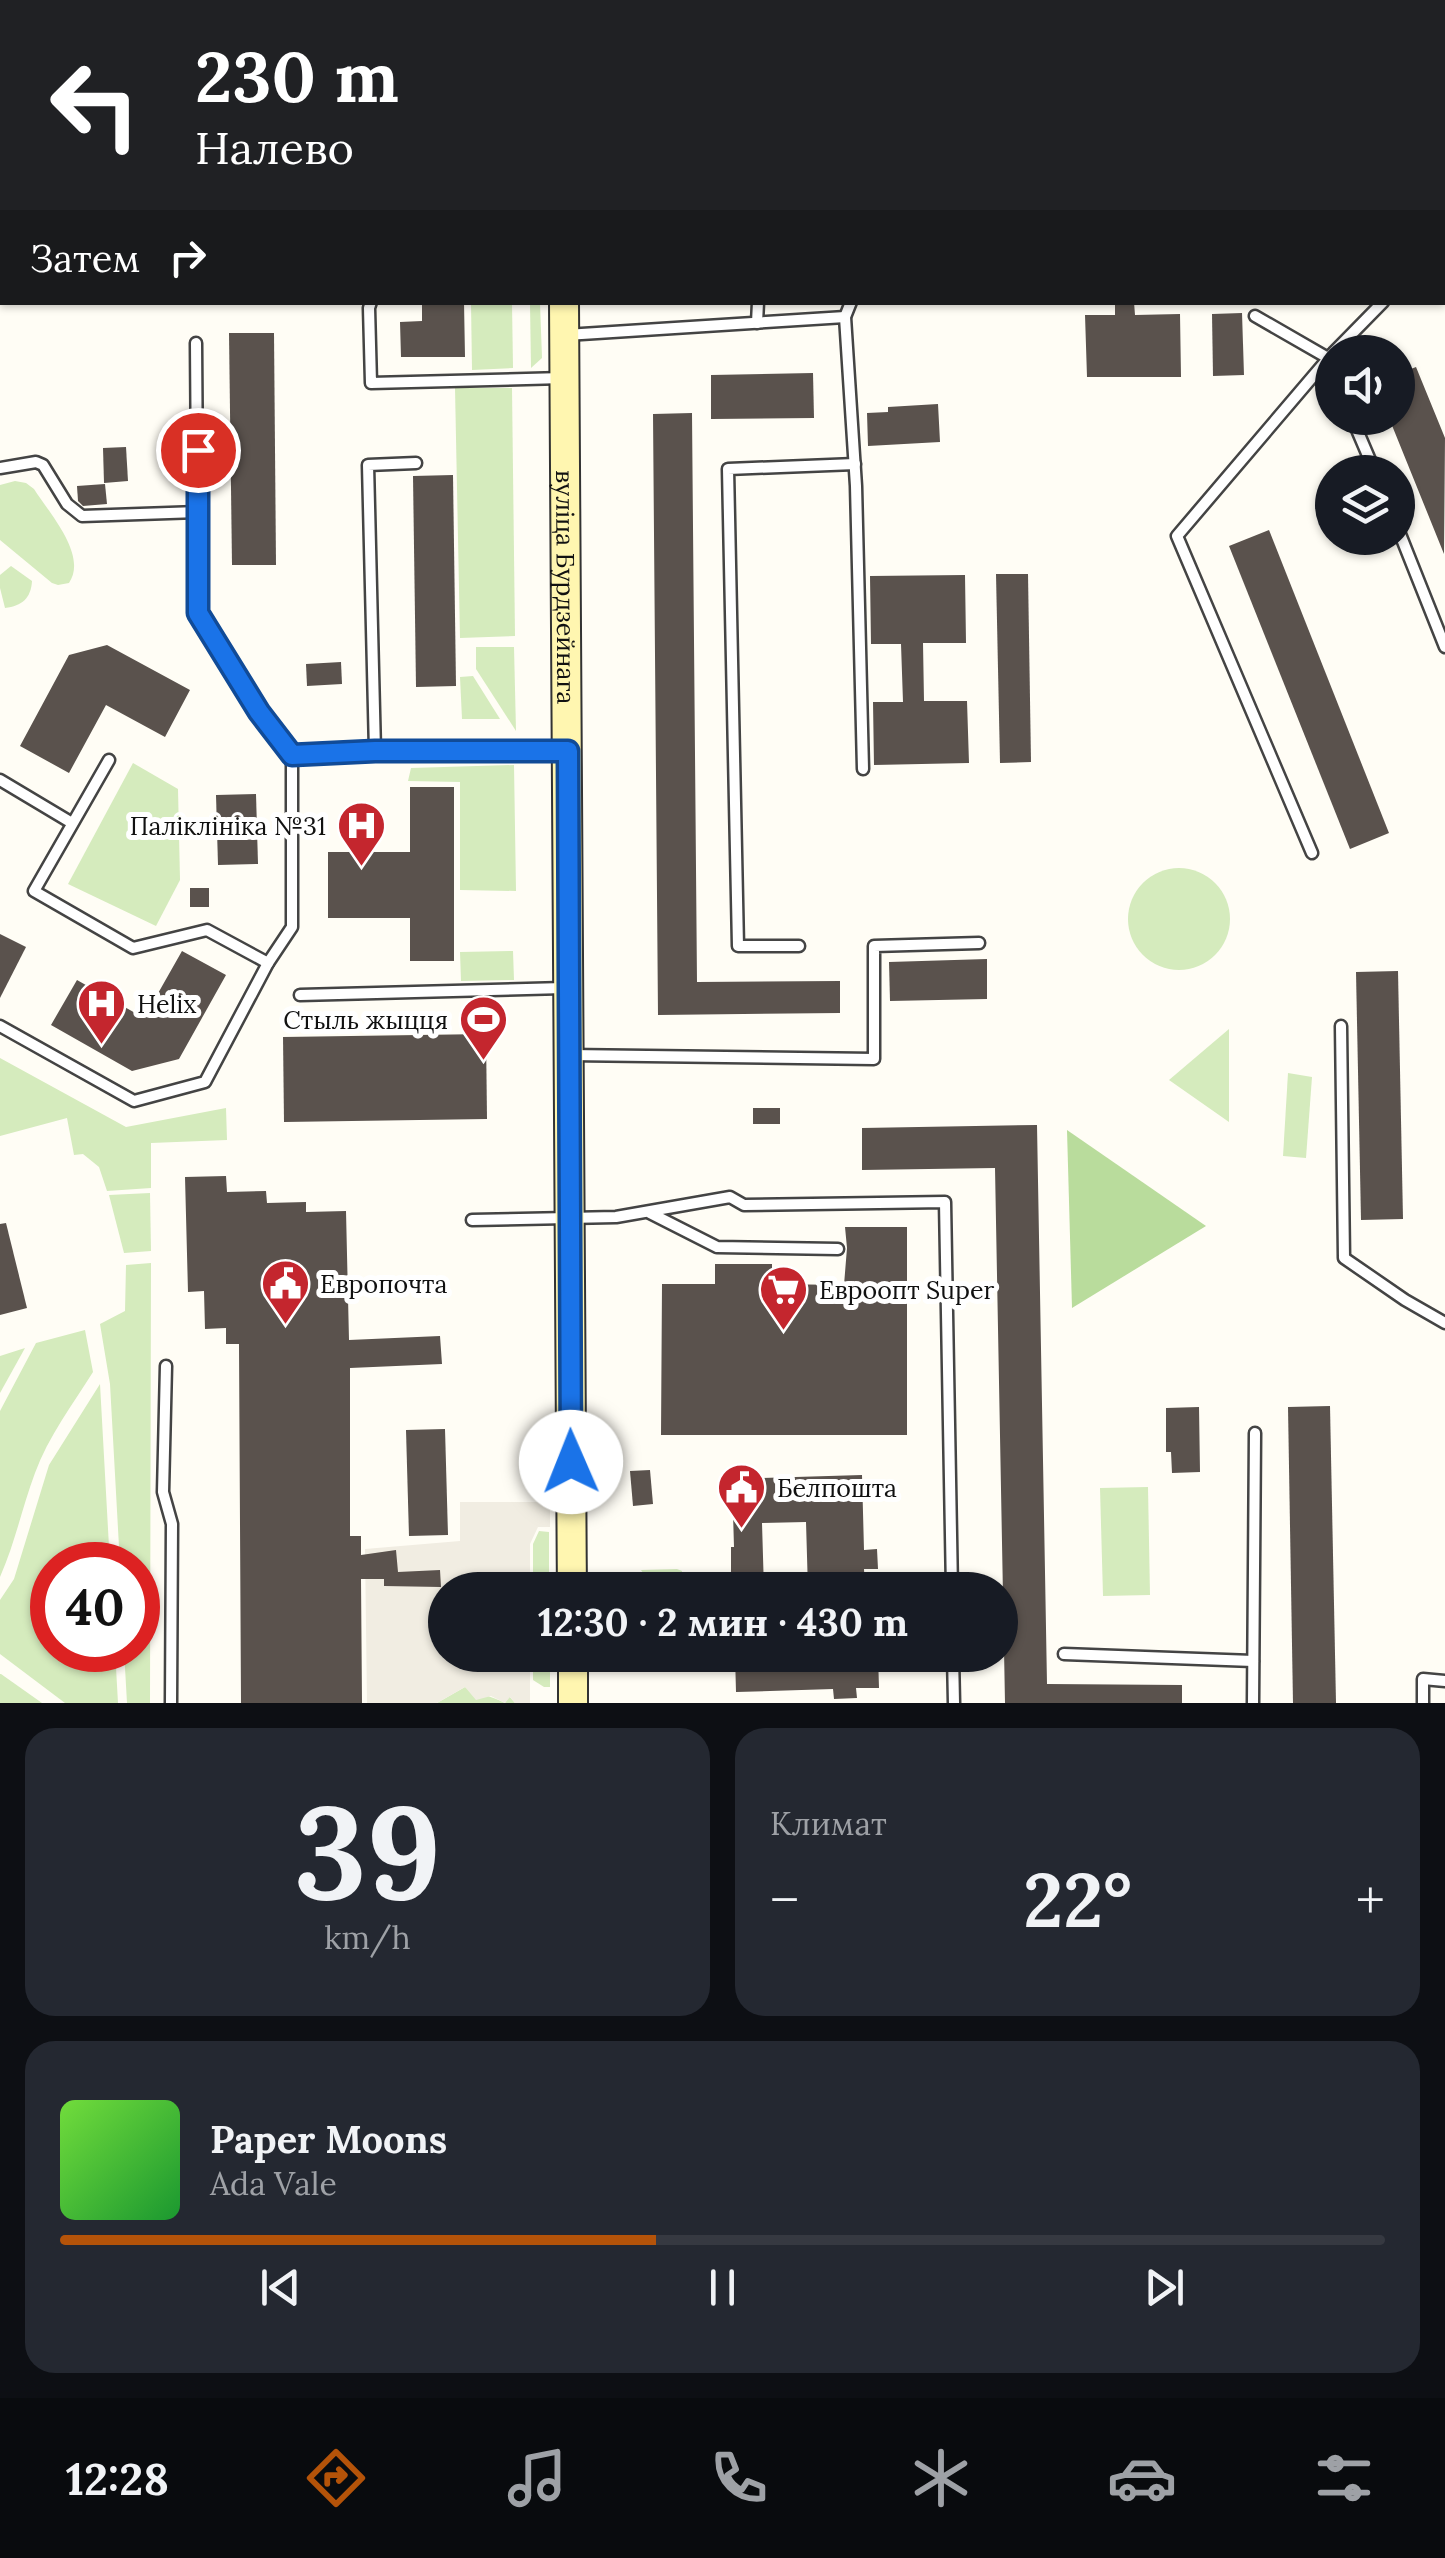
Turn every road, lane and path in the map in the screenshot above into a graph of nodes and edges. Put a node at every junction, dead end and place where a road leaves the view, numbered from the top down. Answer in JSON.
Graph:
{"nodes":[{"id":1,"x":371,"y":305,"type":"edge"},
{"id":2,"x":564,"y":305,"type":"edge"},
{"id":3,"x":758,"y":305,"type":"edge"},
{"id":4,"x":850,"y":305,"type":"edge"},
{"id":5,"x":1380,"y":305,"type":"edge"},
{"id":6,"x":1255,"y":316,"type":"dead end"},
{"id":7,"x":845,"y":317,"type":"junction"},
{"id":8,"x":757,"y":322,"type":"junction"},
{"id":9,"x":564,"y":335,"type":"junction"},
{"id":10,"x":1353,"y":335,"type":"edge"},
{"id":11,"x":196,"y":344,"type":"dead end"},
{"id":12,"x":1315,"y":349,"type":"edge"},
{"id":13,"x":564,"y":378,"type":"junction"},
{"id":14,"x":1315,"y":378,"type":"edge"},
{"id":15,"x":416,"y":464,"type":"dead end"},
{"id":16,"x":854,"y":464,"type":"junction"},
{"id":17,"x":0,"y":468,"type":"edge"},
{"id":18,"x":198,"y":512,"type":"junction"},
{"id":19,"x":1408,"y":555,"type":"edge"},
{"id":20,"x":1445,"y":647,"type":"edge"},
{"id":21,"x":375,"y":751,"type":"junction"},
{"id":22,"x":568,"y":751,"type":"junction"},
{"id":23,"x":292,"y":755,"type":"junction"},
{"id":24,"x":108,"y":760,"type":"dead end"},
{"id":25,"x":864,"y":770,"type":"dead end"},
{"id":26,"x":0,"y":780,"type":"edge"},
{"id":27,"x":72,"y":823,"type":"junction"},
{"id":28,"x":1312,"y":853,"type":"dead end"},
{"id":29,"x":979,"y":943,"type":"dead end"},
{"id":30,"x":799,"y":946,"type":"dead end"},
{"id":31,"x":268,"y":963,"type":"junction"},
{"id":32,"x":570,"y":988,"type":"junction"},
{"id":33,"x":300,"y":994,"type":"dead end"},
{"id":34,"x":0,"y":1026,"type":"edge"},
{"id":35,"x":1341,"y":1026,"type":"dead end"},
{"id":36,"x":569,"y":1056,"type":"junction"},
{"id":37,"x":649,"y":1212,"type":"junction"},
{"id":38,"x":569,"y":1217,"type":"junction"},
{"id":39,"x":472,"y":1220,"type":"dead end"},
{"id":40,"x":838,"y":1249,"type":"dead end"},
{"id":41,"x":1445,"y":1323,"type":"edge"},
{"id":42,"x":166,"y":1366,"type":"dead end"},
{"id":43,"x":1255,"y":1433,"type":"dead end"},
{"id":44,"x":572,"y":1572,"type":"edge"},
{"id":45,"x":952,"y":1572,"type":"edge"},
{"id":46,"x":1064,"y":1654,"type":"dead end"},
{"id":47,"x":1254,"y":1660,"type":"junction"},
{"id":48,"x":573,"y":1672,"type":"edge"},
{"id":49,"x":953,"y":1672,"type":"edge"},
{"id":50,"x":1445,"y":1681,"type":"edge"},
{"id":51,"x":170,"y":1703,"type":"edge"},
{"id":52,"x":574,"y":1703,"type":"edge"},
{"id":53,"x":954,"y":1703,"type":"edge"},
{"id":54,"x":1253,"y":1703,"type":"edge"},
{"id":55,"x":1423,"y":1703,"type":"edge"}],
"edges":[{"from":1,"to":13,"type":"lane"},
{"from":2,"to":9,"type":"street","name":"вуліца Бурдзейнага"},
{"from":3,"to":8,"type":"lane"},
{"from":4,"to":7,"type":"lane"},
{"from":5,"to":10,"type":"lane"},
{"from":6,"to":12,"type":"lane"},
{"from":7,"to":8,"type":"lane"},
{"from":7,"to":16,"type":"lane"},
{"from":8,"to":9,"type":"lane"},
{"from":9,"to":13,"type":"street","name":"вуліца Бурдзейнага"},
{"from":11,"to":18,"type":"lane"},
{"from":13,"to":22,"type":"street","name":"вуліца Бурдзейнага"},
{"from":14,"to":28,"type":"lane"},
{"from":15,"to":21,"type":"lane"},
{"from":16,"to":25,"type":"lane"},
{"from":16,"to":30,"type":"lane"},
{"from":17,"to":18,"type":"lane"},
{"from":18,"to":23,"type":"lane"},
{"from":19,"to":20,"type":"lane"},
{"from":21,"to":22,"type":"lane"},
{"from":21,"to":23,"type":"lane"},
{"from":22,"to":32,"type":"street","name":"вуліца Бурдзейнага"},
{"from":23,"to":31,"type":"lane"},
{"from":24,"to":27,"type":"lane"},
{"from":26,"to":27,"type":"lane"},
{"from":27,"to":31,"type":"lane"},
{"from":29,"to":36,"type":"lane"},
{"from":31,"to":34,"type":"lane"},
{"from":32,"to":33,"type":"lane"},
{"from":32,"to":36,"type":"street","name":"вуліца Бурдзейнага"},
{"from":35,"to":41,"type":"lane"},
{"from":36,"to":38,"type":"street","name":"вуліца Бурдзейнага"},
{"from":37,"to":38,"type":"lane"},
{"from":37,"to":40,"type":"lane"},
{"from":37,"to":45,"type":"lane"},
{"from":38,"to":39,"type":"lane"},
{"from":38,"to":44,"type":"street","name":"вуліца Бурдзейнага"},
{"from":42,"to":51,"type":"lane"},
{"from":43,"to":47,"type":"lane"},
{"from":46,"to":47,"type":"lane"},
{"from":47,"to":54,"type":"lane"},
{"from":48,"to":52,"type":"street"},
{"from":49,"to":53,"type":"lane"},
{"from":50,"to":55,"type":"lane"}]}
